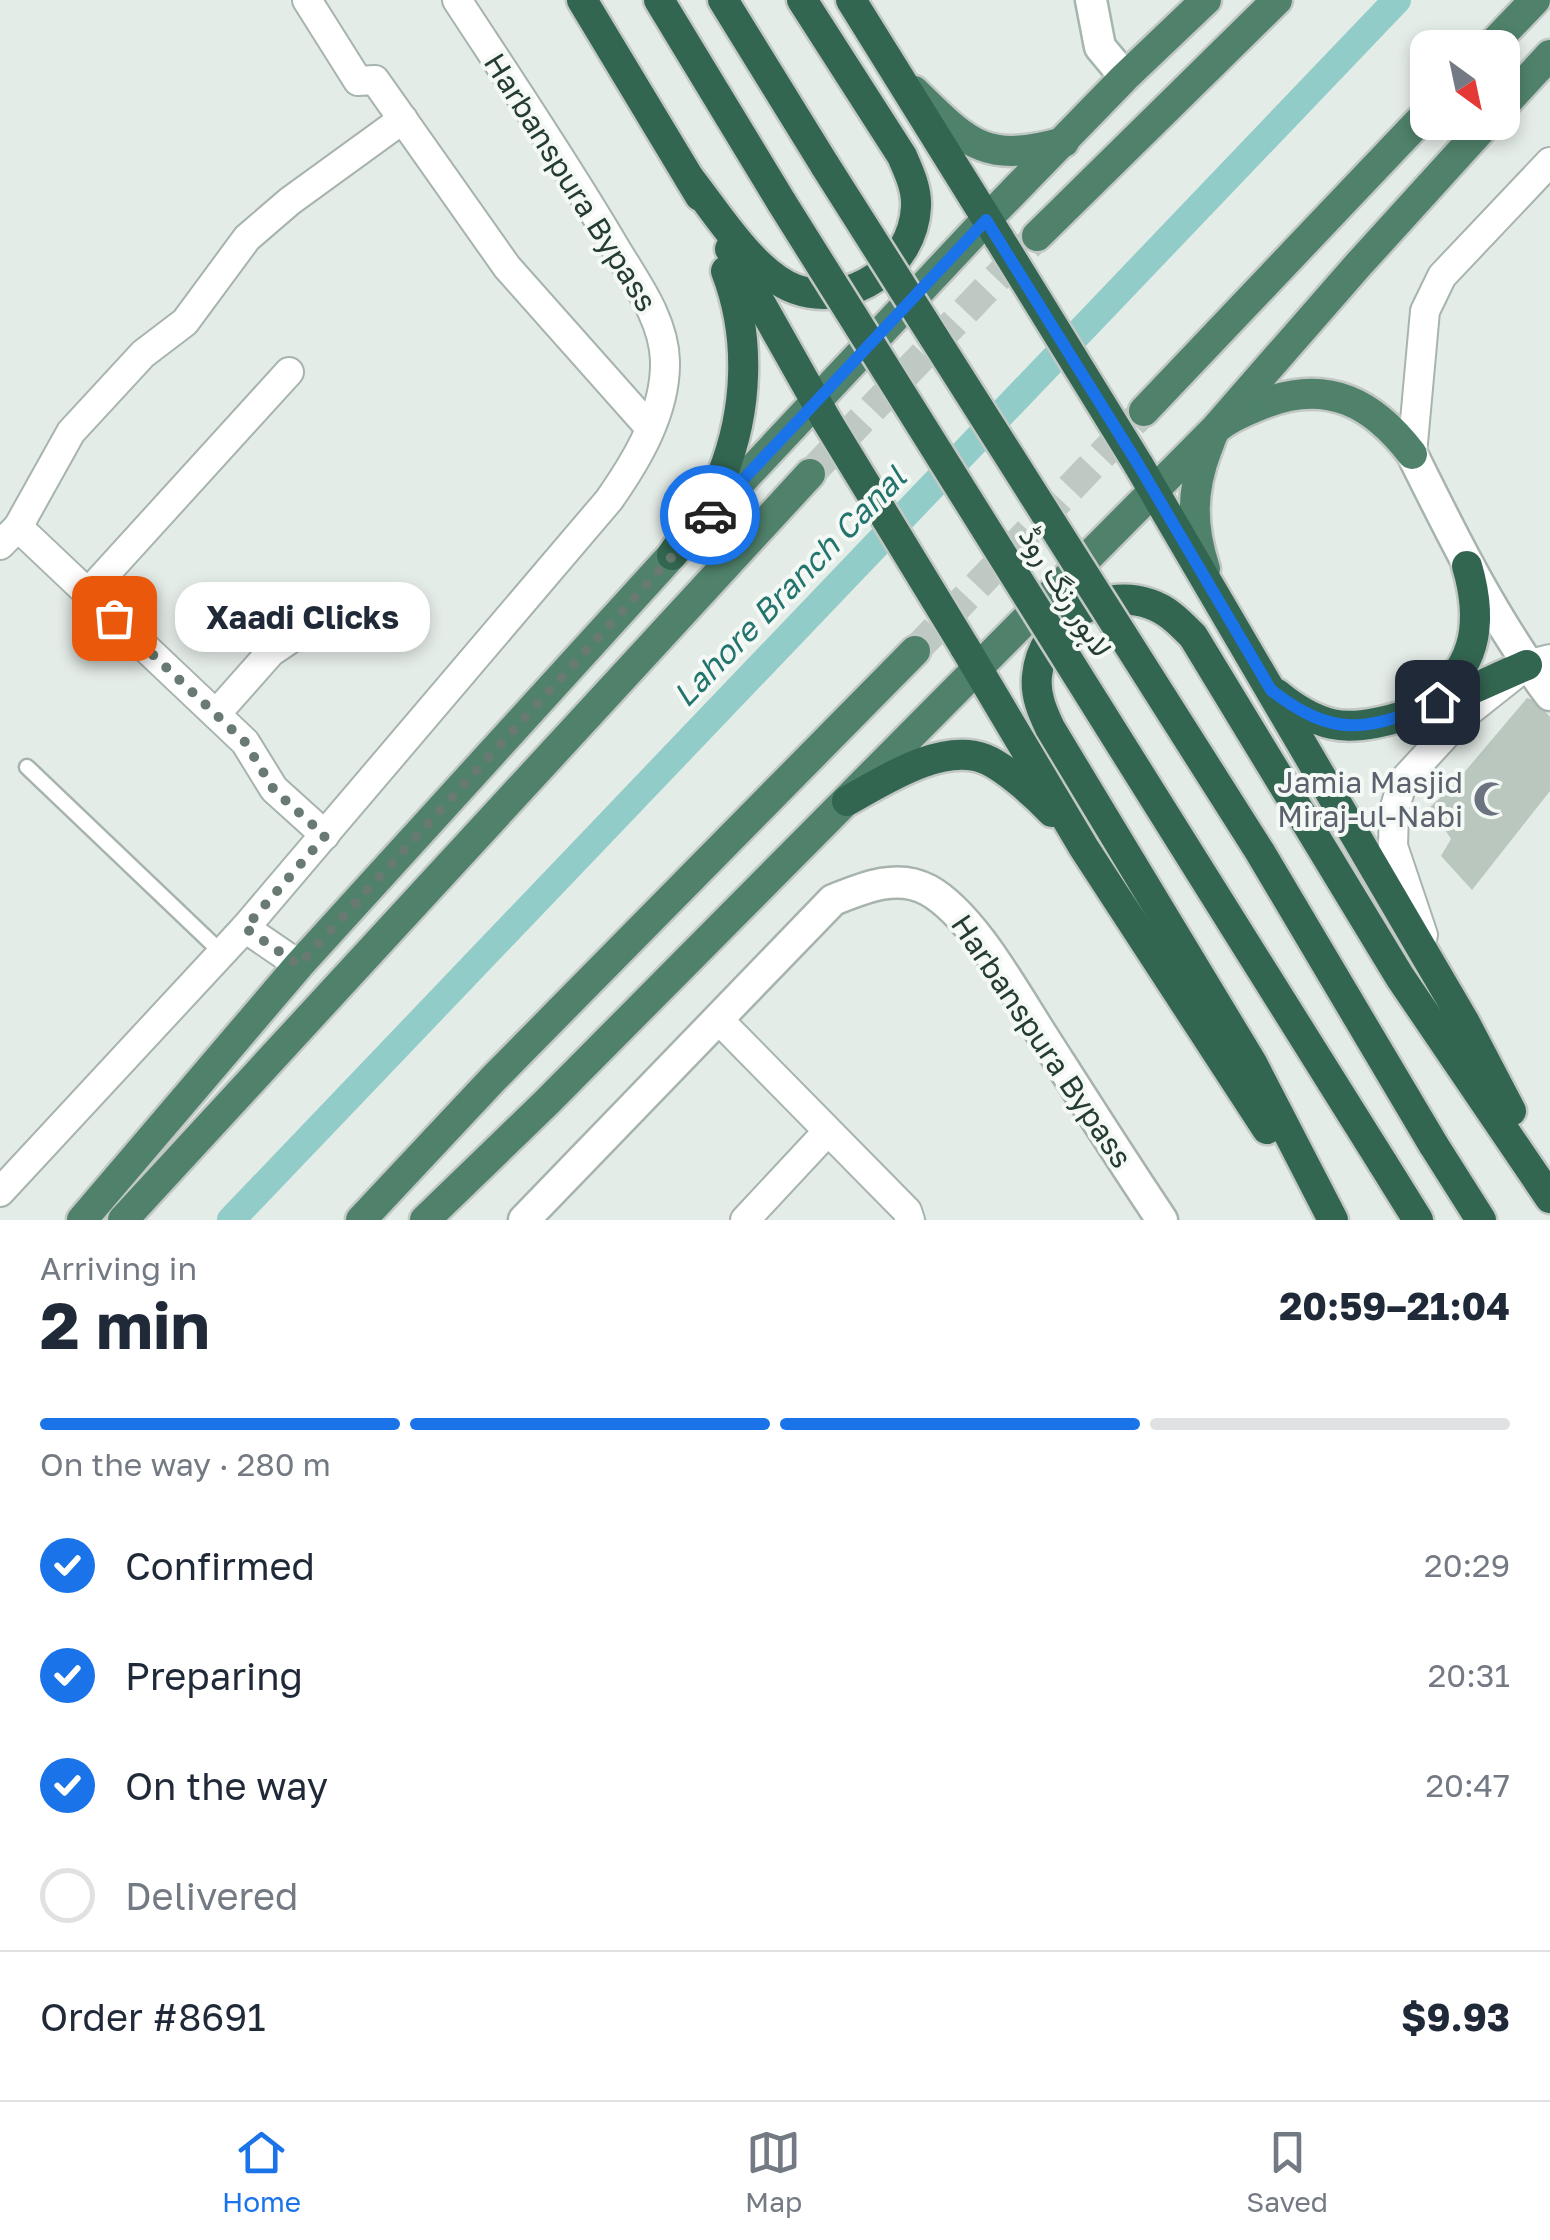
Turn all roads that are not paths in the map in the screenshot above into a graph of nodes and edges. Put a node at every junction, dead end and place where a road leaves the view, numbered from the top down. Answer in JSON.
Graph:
{"nodes":[{"id":1,"x":306,"y":0,"type":"edge"},
{"id":2,"x":457,"y":0,"type":"edge"},
{"id":3,"x":582,"y":0,"type":"edge"},
{"id":4,"x":658,"y":0,"type":"edge"},
{"id":5,"x":724,"y":0,"type":"edge"},
{"id":6,"x":802,"y":0,"type":"edge"},
{"id":7,"x":852,"y":0,"type":"edge"},
{"id":8,"x":1091,"y":0,"type":"edge"},
{"id":9,"x":1206,"y":0,"type":"edge"},
{"id":10,"x":1277,"y":0,"type":"edge"},
{"id":11,"x":1535,"y":0,"type":"edge"},
{"id":12,"x":1506,"y":30,"type":"edge"},
{"id":13,"x":1550,"y":55,"type":"edge"},
{"id":14,"x":1125,"y":77,"type":"junction"},
{"id":15,"x":901,"y":78,"type":"junction"},
{"id":16,"x":1520,"y":88,"type":"edge"},
{"id":17,"x":403,"y":119,"type":"junction"},
{"id":18,"x":1410,"y":131,"type":"edge"},
{"id":19,"x":1472,"y":140,"type":"edge"},
{"id":20,"x":1064,"y":142,"type":"junction"},
{"id":21,"x":1550,"y":162,"type":"edge"},
{"id":22,"x":690,"y":179,"type":"junction"},
{"id":23,"x":993,"y":230,"type":"junction"},
{"id":24,"x":1038,"y":236,"type":"tunnel mouth"},
{"id":25,"x":289,"y":372,"type":"dead end"},
{"id":26,"x":1144,"y":411,"type":"tunnel mouth"},
{"id":27,"x":822,"y":412,"type":"junction"},
{"id":28,"x":650,"y":428,"type":"junction"},
{"id":29,"x":1215,"y":430,"type":"junction"},
{"id":30,"x":1412,"y":454,"type":"junction"},
{"id":31,"x":810,"y":474,"type":"tunnel mouth"},
{"id":32,"x":1154,"y":491,"type":"junction"},
{"id":33,"x":9,"y":536,"type":"edge"},
{"id":34,"x":672,"y":554,"type":"junction"},
{"id":35,"x":1467,"y":566,"type":"junction"},
{"id":36,"x":1210,"y":586,"type":"junction"},
{"id":37,"x":88,"y":593,"type":"junction"},
{"id":38,"x":311,"y":624,"type":"dead end"},
{"id":39,"x":915,"y":650,"type":"tunnel mouth"},
{"id":40,"x":971,"y":658,"type":"junction"},
{"id":41,"x":1538,"y":662,"type":"edge"},
{"id":42,"x":1271,"y":690,"type":"junction"},
{"id":43,"x":1550,"y":696,"type":"edge"},
{"id":44,"x":216,"y":714,"type":"junction"},
{"id":45,"x":1407,"y":714,"type":"junction"},
{"id":46,"x":28,"y":767,"type":"dead end"},
{"id":47,"x":846,"y":800,"type":"junction"},
{"id":48,"x":325,"y":836,"type":"junction"},
{"id":49,"x":1084,"y":848,"type":"junction"},
{"id":50,"x":245,"y":928,"type":"junction"},
{"id":51,"x":222,"y":953,"type":"junction"},
{"id":52,"x":299,"y":965,"type":"junction"},
{"id":53,"x":1437,"y":974,"type":"junction"},
{"id":54,"x":718,"y":1019,"type":"junction"},
{"id":55,"x":827,"y":1132,"type":"junction"},
{"id":56,"x":1550,"y":1186,"type":"edge"},
{"id":57,"x":0,"y":1192,"type":"edge"},
{"id":58,"x":1550,"y":1198,"type":"edge"},
{"id":59,"x":1152,"y":1216,"type":"edge"},
{"id":60,"x":82,"y":1220,"type":"edge"},
{"id":61,"x":123,"y":1220,"type":"edge"},
{"id":62,"x":362,"y":1220,"type":"edge"},
{"id":63,"x":425,"y":1220,"type":"edge"},
{"id":64,"x":524,"y":1220,"type":"edge"},
{"id":65,"x":746,"y":1220,"type":"edge"},
{"id":66,"x":910,"y":1220,"type":"edge"},
{"id":67,"x":1325,"y":1220,"type":"edge"},
{"id":68,"x":1333,"y":1220,"type":"edge"},
{"id":69,"x":1418,"y":1220,"type":"edge"},
{"id":70,"x":1481,"y":1220,"type":"edge"}],
"edges":[{"from":1,"to":17,"type":"street"},
{"from":2,"to":28,"type":"street","name":"Harbanspura Bypass"},
{"from":3,"to":22,"type":"highway"},
{"from":4,"to":69,"type":"highway","name":"لاہور رنگ روڈ","bridge":true},
{"from":5,"to":70,"type":"highway","name":"لاہور رنگ روڈ","bridge":true},
{"from":6,"to":22,"type":"highway"},
{"from":7,"to":15,"type":"highway"},
{"from":8,"to":14,"type":"street"},
{"from":9,"to":14,"type":"highway"},
{"from":10,"to":24,"type":"highway"},
{"from":11,"to":12,"type":"highway"},
{"from":13,"to":16,"type":"highway"},
{"from":14,"to":20,"type":"highway"},
{"from":15,"to":20,"type":"highway"},
{"from":15,"to":23,"type":"highway"},
{"from":17,"to":28,"type":"street"},
{"from":17,"to":33,"type":"street"},
{"from":18,"to":26,"type":"highway"},
{"from":19,"to":29,"type":"highway"},
{"from":20,"to":23,"type":"highway"},
{"from":21,"to":30,"type":"street"},
{"from":22,"to":27,"type":"highway"},
{"from":22,"to":34,"type":"highway"},
{"from":23,"to":27,"type":"highway"},
{"from":23,"to":32,"type":"highway","bridge":true},
{"from":25,"to":37,"type":"street"},
{"from":27,"to":34,"type":"highway"},
{"from":27,"to":40,"type":"highway","bridge":true},
{"from":28,"to":48,"type":"street","name":"Harbanspura Bypass"},
{"from":29,"to":30,"type":"highway"},
{"from":29,"to":32,"type":"highway"},
{"from":29,"to":36,"type":"highway"},
{"from":30,"to":35,"type":"street"},
{"from":31,"to":61,"type":"highway"},
{"from":32,"to":36,"type":"highway"},
{"from":32,"to":40,"type":"highway"},
{"from":33,"to":37,"type":"street"},
{"from":34,"to":52,"type":"highway"},
{"from":35,"to":41,"type":"street"},
{"from":35,"to":45,"type":"highway"},
{"from":36,"to":42,"type":"highway"},
{"from":37,"to":44,"type":"street"},
{"from":38,"to":44,"type":"street"},
{"from":39,"to":62,"type":"highway"},
{"from":40,"to":47,"type":"highway"},
{"from":40,"to":49,"type":"highway"},
{"from":41,"to":43,"type":"street"},
{"from":41,"to":45,"type":"highway"},
{"from":41,"to":53,"type":"street"},
{"from":42,"to":45,"type":"highway"},
{"from":42,"to":53,"type":"highway"},
{"from":44,"to":48,"type":"street"},
{"from":46,"to":51,"type":"lane"},
{"from":47,"to":49,"type":"highway"},
{"from":47,"to":63,"type":"highway"},
{"from":48,"to":50,"type":"street","name":"Harbanspura Bypass"},
{"from":49,"to":67,"type":"highway"},
{"from":50,"to":51,"type":"street","name":"Harbanspura Bypass"},
{"from":50,"to":52,"type":"street"},
{"from":51,"to":57,"type":"street","name":"Harbanspura Bypass"},
{"from":52,"to":60,"type":"highway"},
{"from":53,"to":56,"type":"highway"},
{"from":54,"to":55,"type":"street"},
{"from":54,"to":59,"type":"street","name":"Harbanspura Bypass"},
{"from":54,"to":64,"type":"street","name":"Harbanspura Bypass"},
{"from":55,"to":65,"type":"street"},
{"from":55,"to":66,"type":"street"},
{"from":58,"to":68,"type":"highway"}]}
